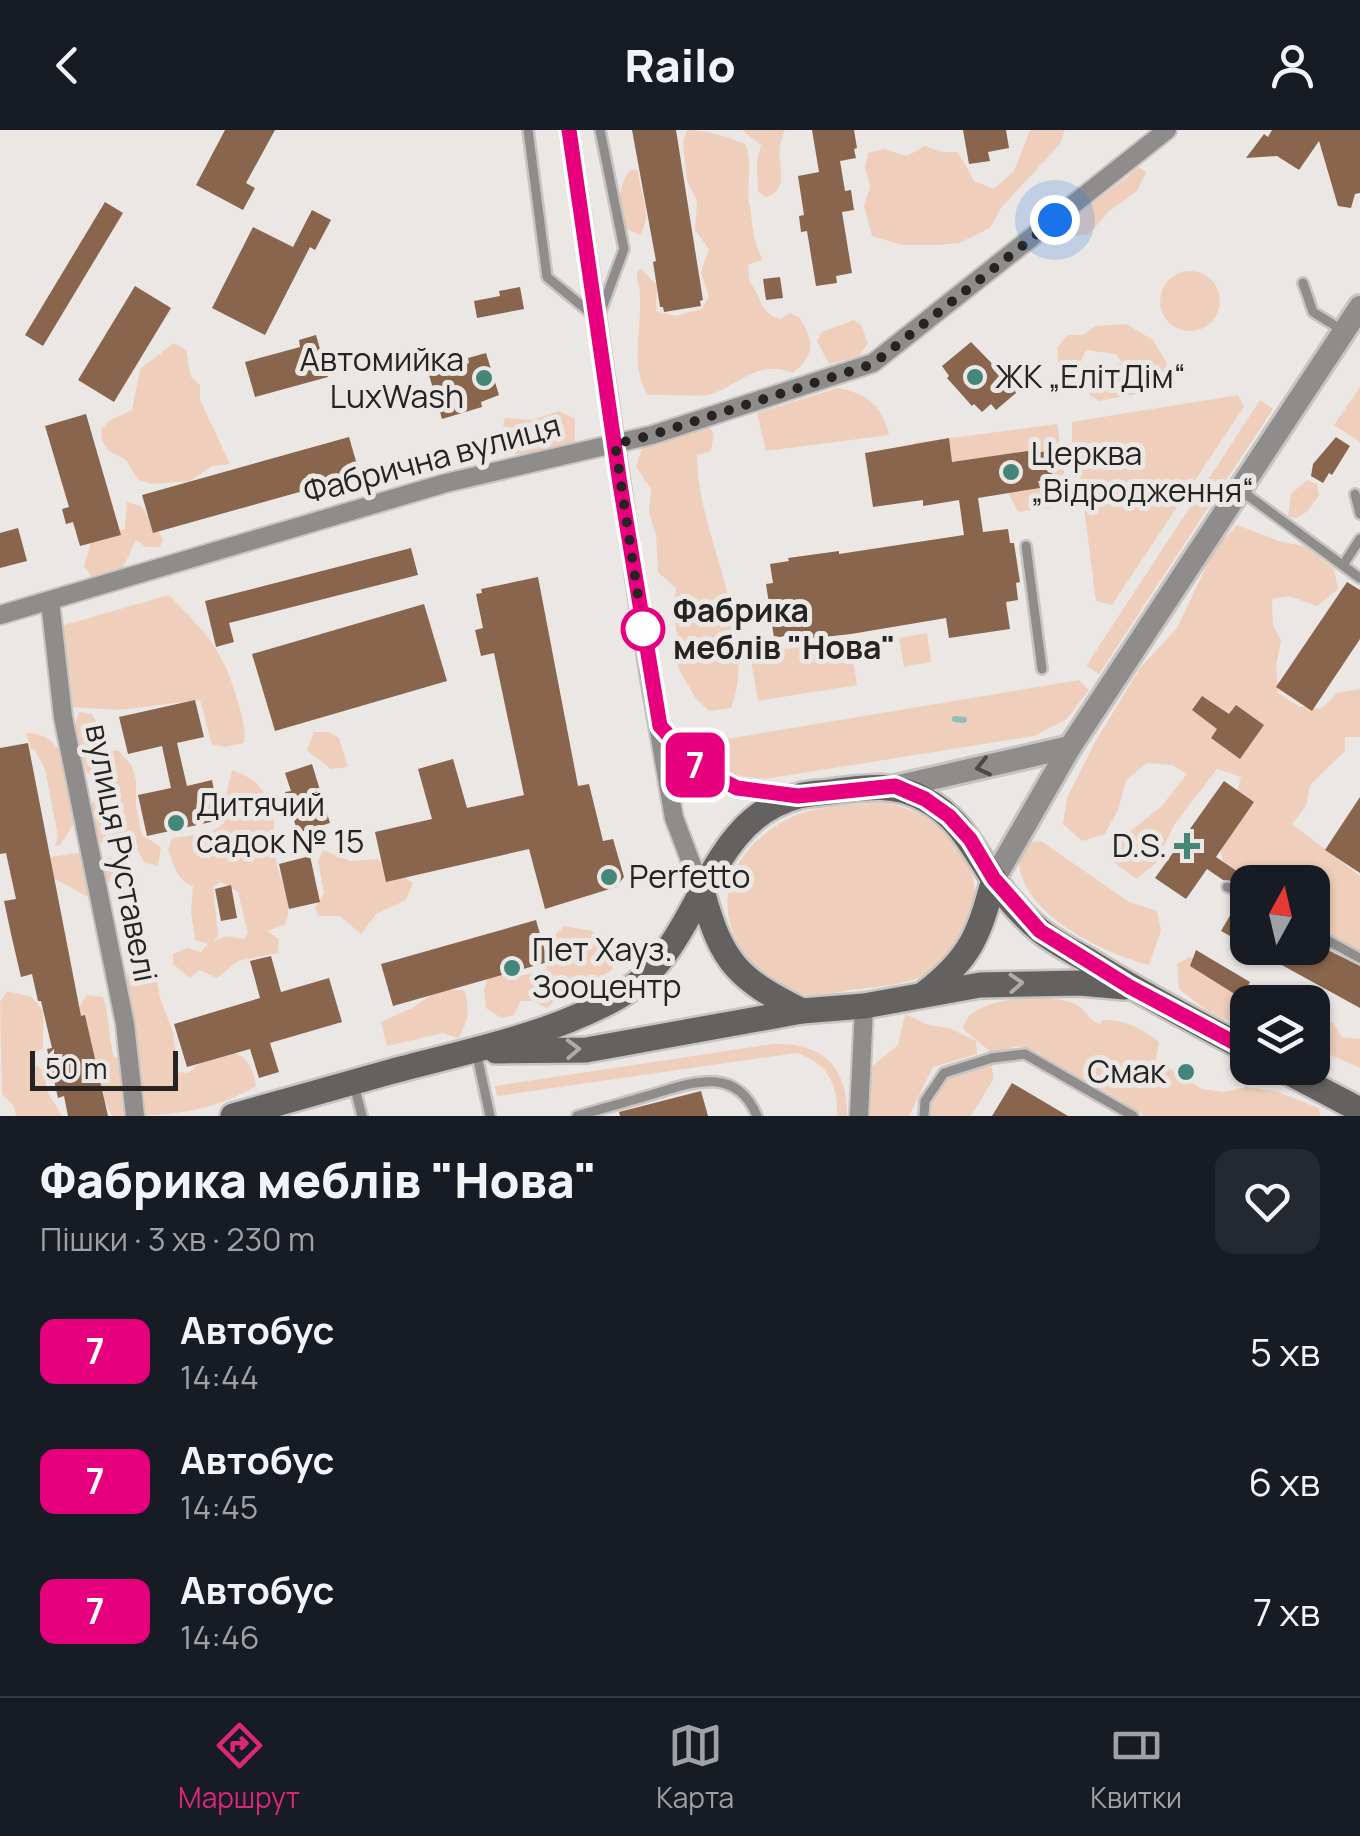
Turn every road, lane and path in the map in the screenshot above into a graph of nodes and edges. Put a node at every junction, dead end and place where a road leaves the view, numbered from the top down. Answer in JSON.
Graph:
{"nodes":[{"id":1,"x":528,"y":130,"type":"edge"},
{"id":2,"x":569,"y":130,"type":"edge"},
{"id":3,"x":600,"y":130,"type":"edge"},
{"id":4,"x":1167,"y":130,"type":"edge"},
{"id":5,"x":1303,"y":284,"type":"dead end"},
{"id":6,"x":1360,"y":307,"type":"edge"},
{"id":7,"x":598,"y":320,"type":"junction"},
{"id":8,"x":1344,"y":332,"type":"junction"},
{"id":9,"x":615,"y":444,"type":"junction"},
{"id":10,"x":1240,"y":491,"type":"junction"},
{"id":11,"x":1355,"y":494,"type":"dead end"},
{"id":12,"x":1360,"y":514,"type":"edge"},
{"id":13,"x":1360,"y":540,"type":"edge"},
{"id":14,"x":1026,"y":546,"type":"dead end"},
{"id":15,"x":1342,"y":565,"type":"junction"},
{"id":16,"x":1360,"y":578,"type":"edge"},
{"id":17,"x":50,"y":601,"type":"junction"},
{"id":18,"x":0,"y":616,"type":"edge"},
{"id":19,"x":1042,"y":670,"type":"dead end"},
{"id":20,"x":660,"y":726,"type":"junction"},
{"id":21,"x":1070,"y":748,"type":"junction"},
{"id":22,"x":895,"y":786,"type":"junction"},
{"id":23,"x":798,"y":796,"type":"junction"},
{"id":24,"x":994,"y":879,"type":"junction"},
{"id":25,"x":1227,"y":887,"type":"dead end"},
{"id":26,"x":1230,"y":888,"type":"edge"},
{"id":27,"x":703,"y":894,"type":"junction"},
{"id":28,"x":1330,"y":942,"type":"edge"},
{"id":29,"x":1360,"y":958,"type":"edge"},
{"id":30,"x":1130,"y":987,"type":"junction"},
{"id":31,"x":920,"y":996,"type":"junction"},
{"id":32,"x":864,"y":1006,"type":"junction"},
{"id":33,"x":802,"y":1011,"type":"junction"},
{"id":34,"x":1230,"y":1040,"type":"edge"},
{"id":35,"x":476,"y":1051,"type":"junction"},
{"id":36,"x":353,"y":1082,"type":"junction"},
{"id":37,"x":1312,"y":1085,"type":"edge"},
{"id":38,"x":1360,"y":1110,"type":"edge"},
{"id":39,"x":135,"y":1116,"type":"edge"},
{"id":40,"x":232,"y":1116,"type":"edge"},
{"id":41,"x":362,"y":1116,"type":"edge"},
{"id":42,"x":490,"y":1116,"type":"edge"},
{"id":43,"x":577,"y":1116,"type":"edge"},
{"id":44,"x":757,"y":1116,"type":"edge"},
{"id":45,"x":860,"y":1116,"type":"edge"},
{"id":46,"x":924,"y":1116,"type":"edge"},
{"id":47,"x":1133,"y":1116,"type":"edge"}],
"edges":[{"from":1,"to":7,"type":"lane"},
{"from":2,"to":7,"type":"street"},
{"from":3,"to":7,"type":"lane"},
{"from":4,"to":9,"type":"street","name":"Фабрична вулиця"},
{"from":5,"to":8,"type":"lane"},
{"from":6,"to":8,"type":"street"},
{"from":7,"to":9,"type":"street"},
{"from":8,"to":10,"type":"street"},
{"from":9,"to":17,"type":"street","name":"Фабрична вулиця"},
{"from":9,"to":20,"type":"street"},
{"from":10,"to":15,"type":"lane"},
{"from":10,"to":21,"type":"street"},
{"from":11,"to":12,"type":"lane"},
{"from":13,"to":15,"type":"lane"},
{"from":14,"to":19,"type":"lane"},
{"from":15,"to":16,"type":"lane"},
{"from":17,"to":18,"type":"street","name":"Фабрична вулиця"},
{"from":17,"to":39,"type":"street","name":"вулиця Руставелі"},
{"from":20,"to":23,"type":"street"},
{"from":20,"to":27,"type":"street"},
{"from":21,"to":22,"type":"street","one_way":true},
{"from":21,"to":24,"type":"street"},
{"from":22,"to":23,"type":"main road"},
{"from":22,"to":24,"type":"main road"},
{"from":23,"to":27,"type":"main road"},
{"from":24,"to":30,"type":"main road"},
{"from":24,"to":31,"type":"main road"},
{"from":25,"to":26,"type":"lane"},
{"from":27,"to":33,"type":"main road"},
{"from":27,"to":35,"type":"main road"},
{"from":28,"to":29,"type":"lane"},
{"from":31,"to":30,"type":"main road","one_way":true},
{"from":30,"to":34,"type":"main road"},
{"from":31,"to":32,"type":"main road"},
{"from":32,"to":33,"type":"main road"},
{"from":32,"to":45,"type":"street"},
{"from":35,"to":33,"type":"main road","one_way":true},
{"from":35,"to":36,"type":"main road"},
{"from":35,"to":42,"type":"lane"},
{"from":36,"to":40,"type":"main road"},
{"from":36,"to":41,"type":"lane"},
{"from":37,"to":38,"type":"main road"},
{"from":43,"to":44,"type":"lane"},
{"from":46,"to":47,"type":"lane"}]}
